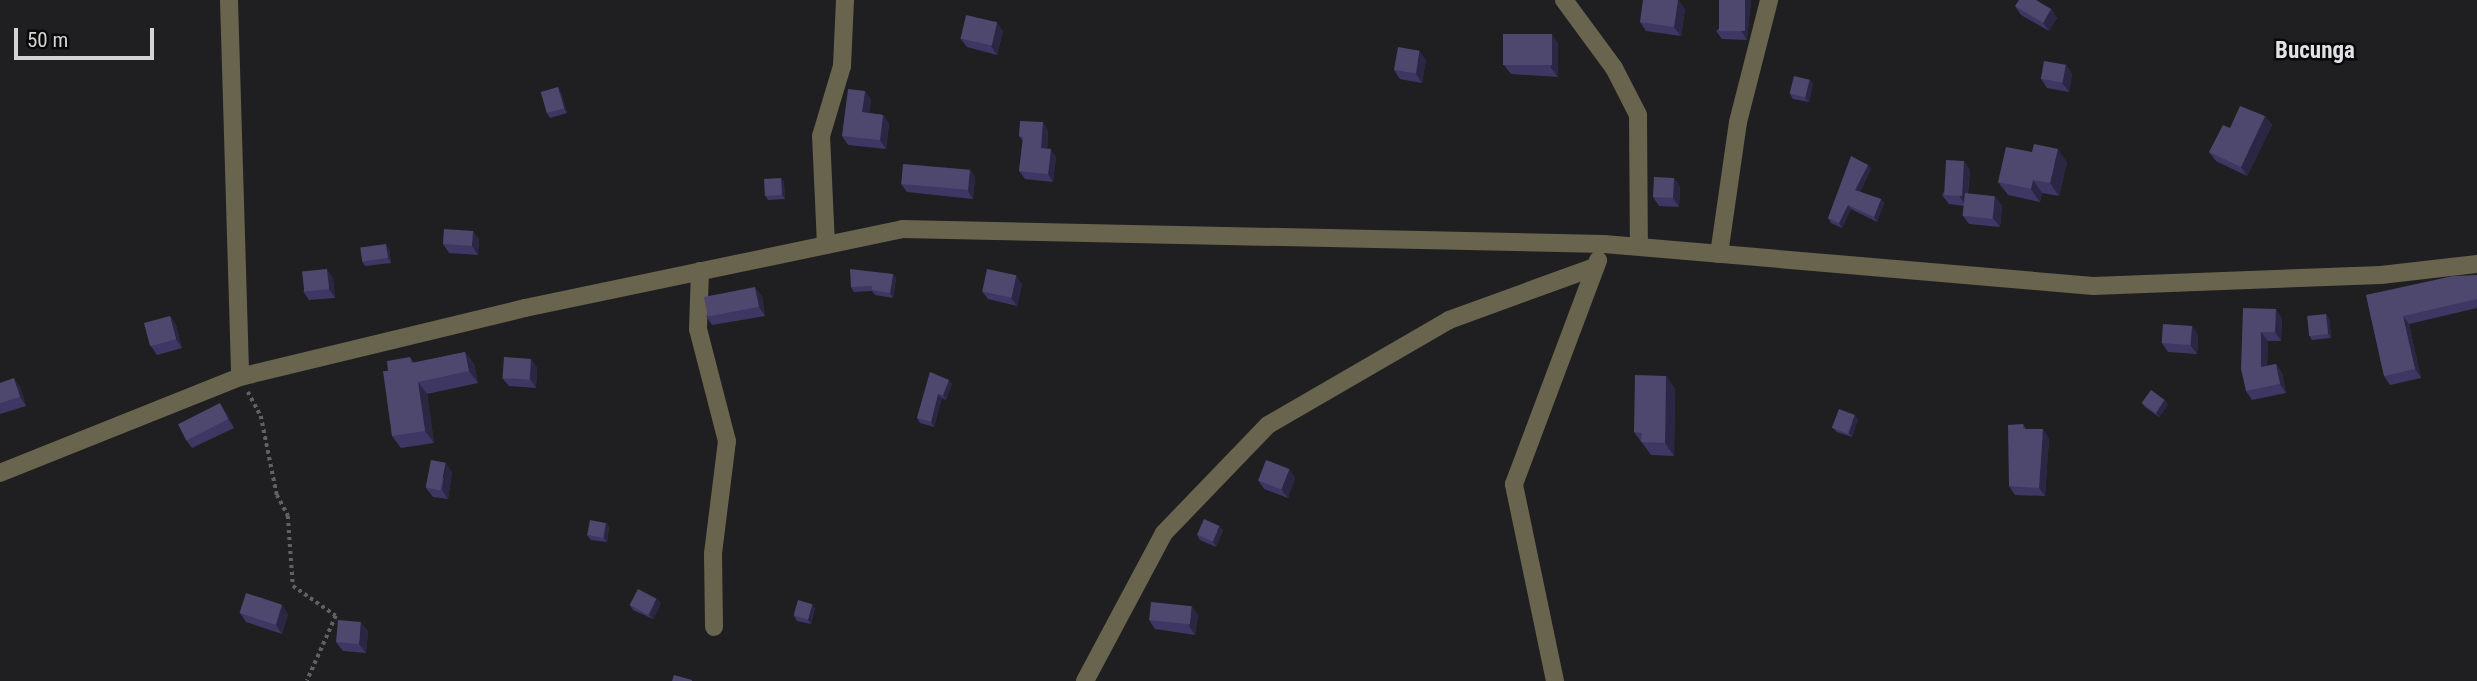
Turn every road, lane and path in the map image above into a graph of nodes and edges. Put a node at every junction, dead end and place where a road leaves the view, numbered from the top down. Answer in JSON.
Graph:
{"nodes":[{"id":1,"x":229,"y":0,"type":"edge"},
{"id":2,"x":845,"y":0,"type":"edge"},
{"id":3,"x":1564,"y":0,"type":"edge"},
{"id":4,"x":1769,"y":0,"type":"edge"},
{"id":5,"x":1604,"y":244,"type":"junction"},
{"id":6,"x":826,"y":245,"type":"junction"},
{"id":7,"x":1639,"y":246,"type":"junction"},
{"id":8,"x":1718,"y":254,"type":"junction"},
{"id":9,"x":2477,"y":264,"type":"edge"},
{"id":10,"x":1595,"y":267,"type":"junction"},
{"id":11,"x":700,"y":271,"type":"junction"},
{"id":12,"x":240,"y":377,"type":"junction"},
{"id":13,"x":0,"y":473,"type":"edge"},
{"id":14,"x":713,"y":627,"type":"dead end"},
{"id":15,"x":307,"y":681,"type":"edge"},
{"id":16,"x":1085,"y":681,"type":"edge"},
{"id":17,"x":1555,"y":681,"type":"edge"}],
"edges":[{"from":1,"to":12,"type":"street"},
{"from":2,"to":6,"type":"street"},
{"from":3,"to":7,"type":"street"},
{"from":4,"to":8,"type":"street"},
{"from":5,"to":6,"type":"street"},
{"from":5,"to":7,"type":"street"},
{"from":5,"to":10,"type":"street"},
{"from":6,"to":11,"type":"street"},
{"from":7,"to":8,"type":"street"},
{"from":8,"to":9,"type":"street"},
{"from":10,"to":16,"type":"street"},
{"from":10,"to":17,"type":"street"},
{"from":11,"to":12,"type":"street"},
{"from":11,"to":14,"type":"street"},
{"from":12,"to":13,"type":"street"},
{"from":12,"to":15,"type":"path"}]}
